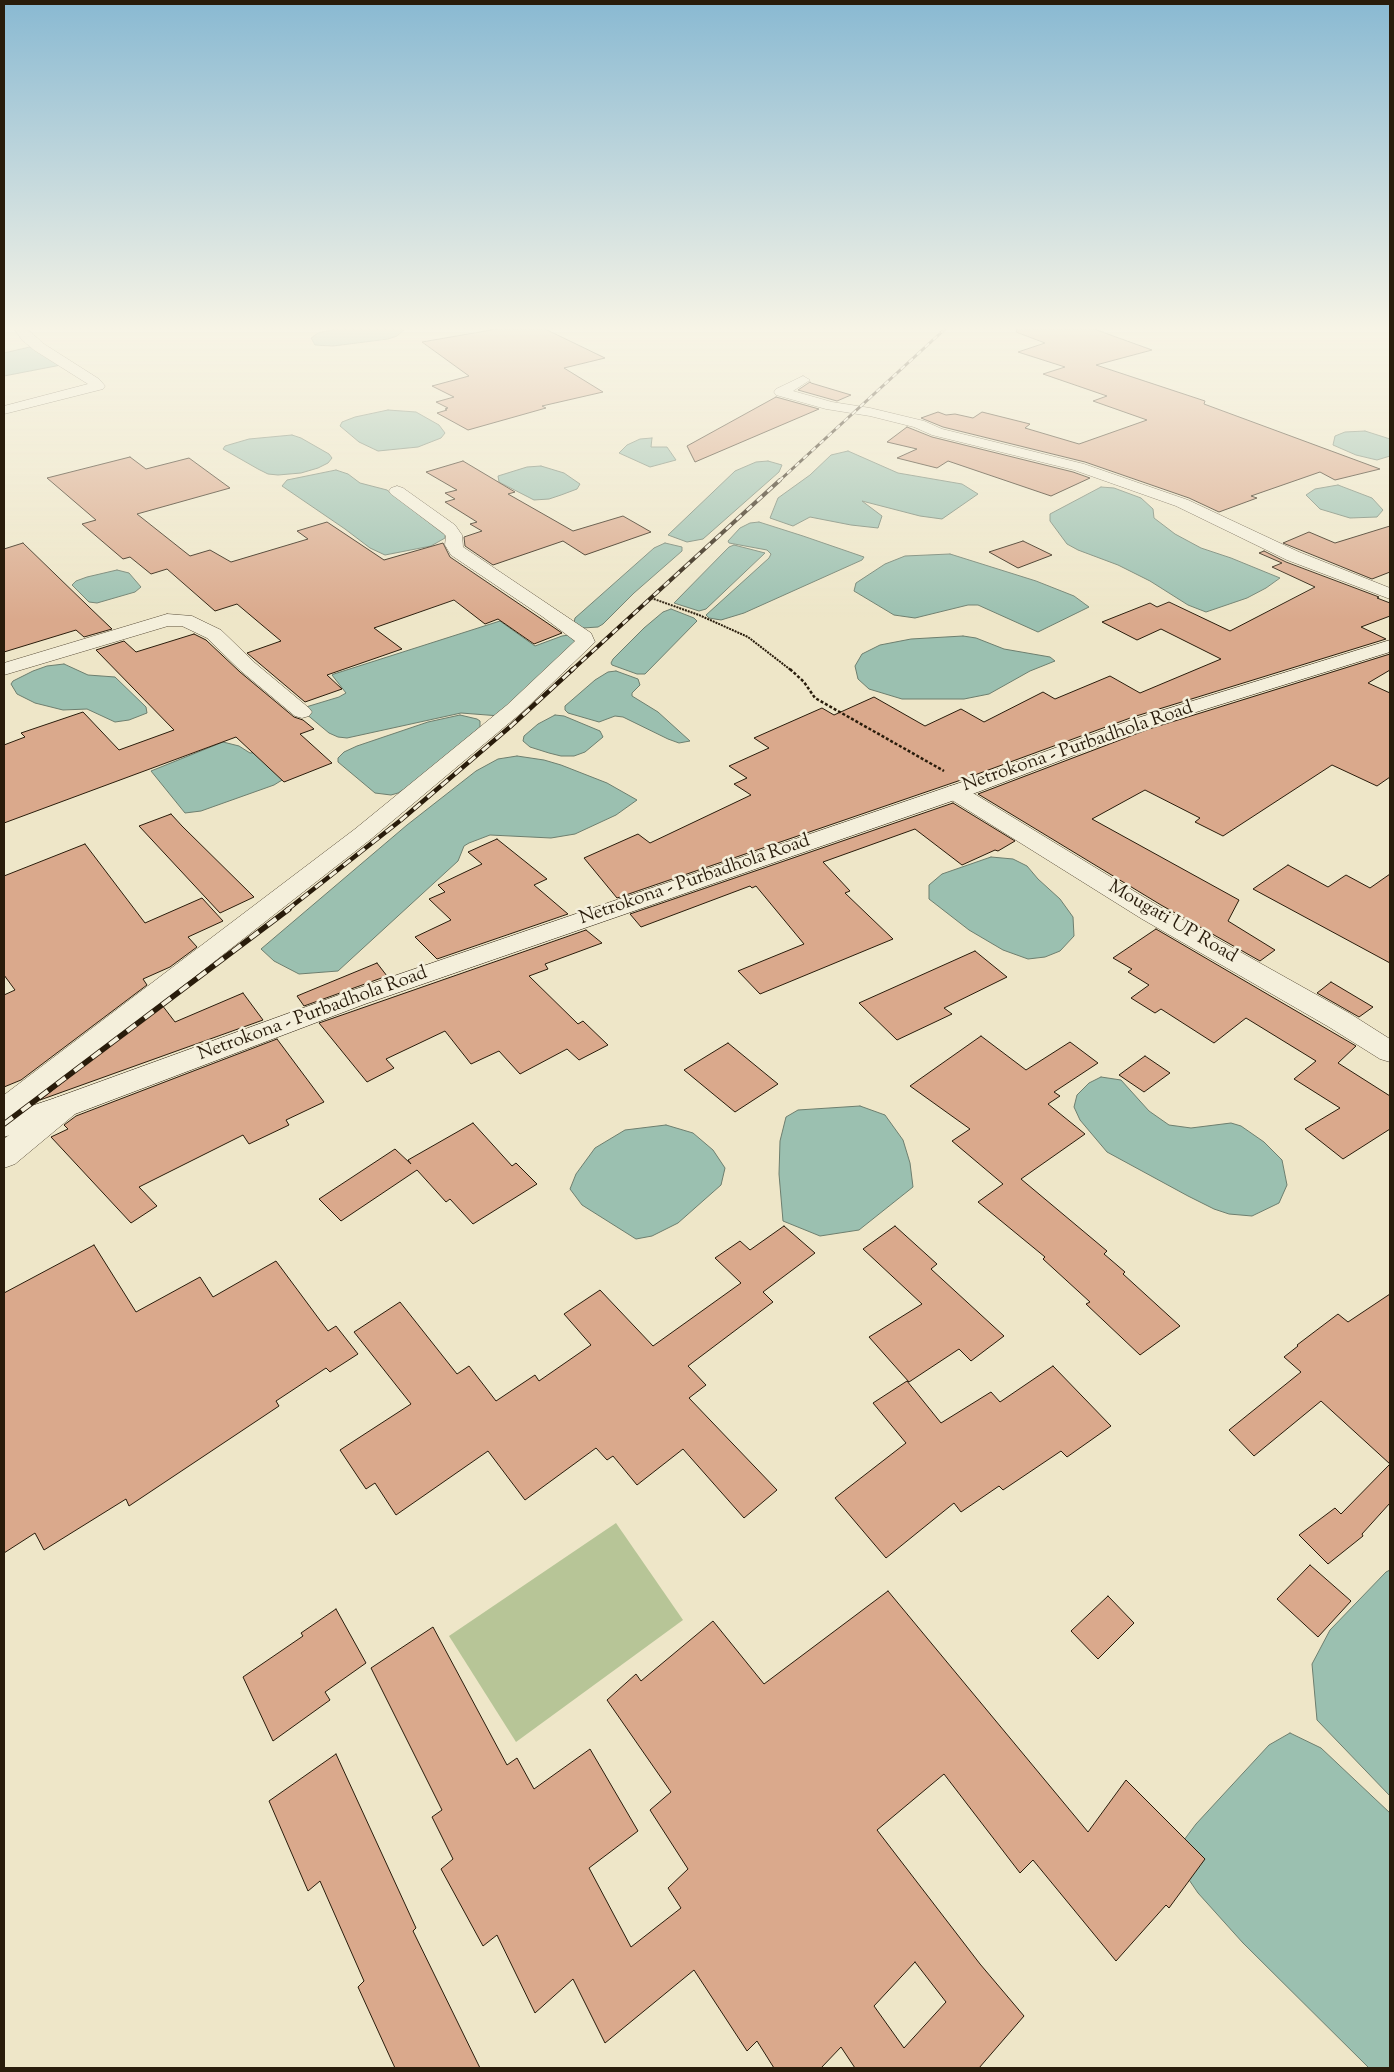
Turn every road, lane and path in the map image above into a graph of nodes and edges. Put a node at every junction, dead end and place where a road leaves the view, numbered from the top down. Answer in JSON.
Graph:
{"nodes":[{"id":1,"x":922,"y":426,"type":"edge"},
{"id":2,"x":396,"y":491,"type":"dead end"},
{"id":3,"x":1390,"y":594,"type":"edge"},
{"id":4,"x":651,"y":598,"type":"dead end"},
{"id":5,"x":1390,"y":646,"type":"edge"},
{"id":6,"x":4,"y":669,"type":"edge"},
{"id":7,"x":302,"y":712,"type":"dead end"},
{"id":8,"x":962,"y":789,"type":"junction"},
{"id":9,"x":1390,"y":1052,"type":"edge"},
{"id":10,"x":65,"y":1106,"type":"junction"},
{"id":11,"x":4,"y":1110,"type":"edge"},
{"id":12,"x":4,"y":1126,"type":"edge"},
{"id":13,"x":4,"y":1156,"type":"edge"}],
"edges":[{"from":1,"to":3,"type":"street"},
{"from":2,"to":11,"type":"street"},
{"from":4,"to":8,"type":"path"},
{"from":5,"to":8,"type":"street","name":"Netrokona - Purbadhola Road"},
{"from":6,"to":7,"type":"street"},
{"from":8,"to":9,"type":"street","name":"Mougati UP Road"},
{"from":8,"to":10,"type":"street","name":"Netrokona - Purbadhola Road"},
{"from":10,"to":12,"type":"street","name":"Netrokona - Purbadhola Road"},
{"from":10,"to":13,"type":"street"}]}
